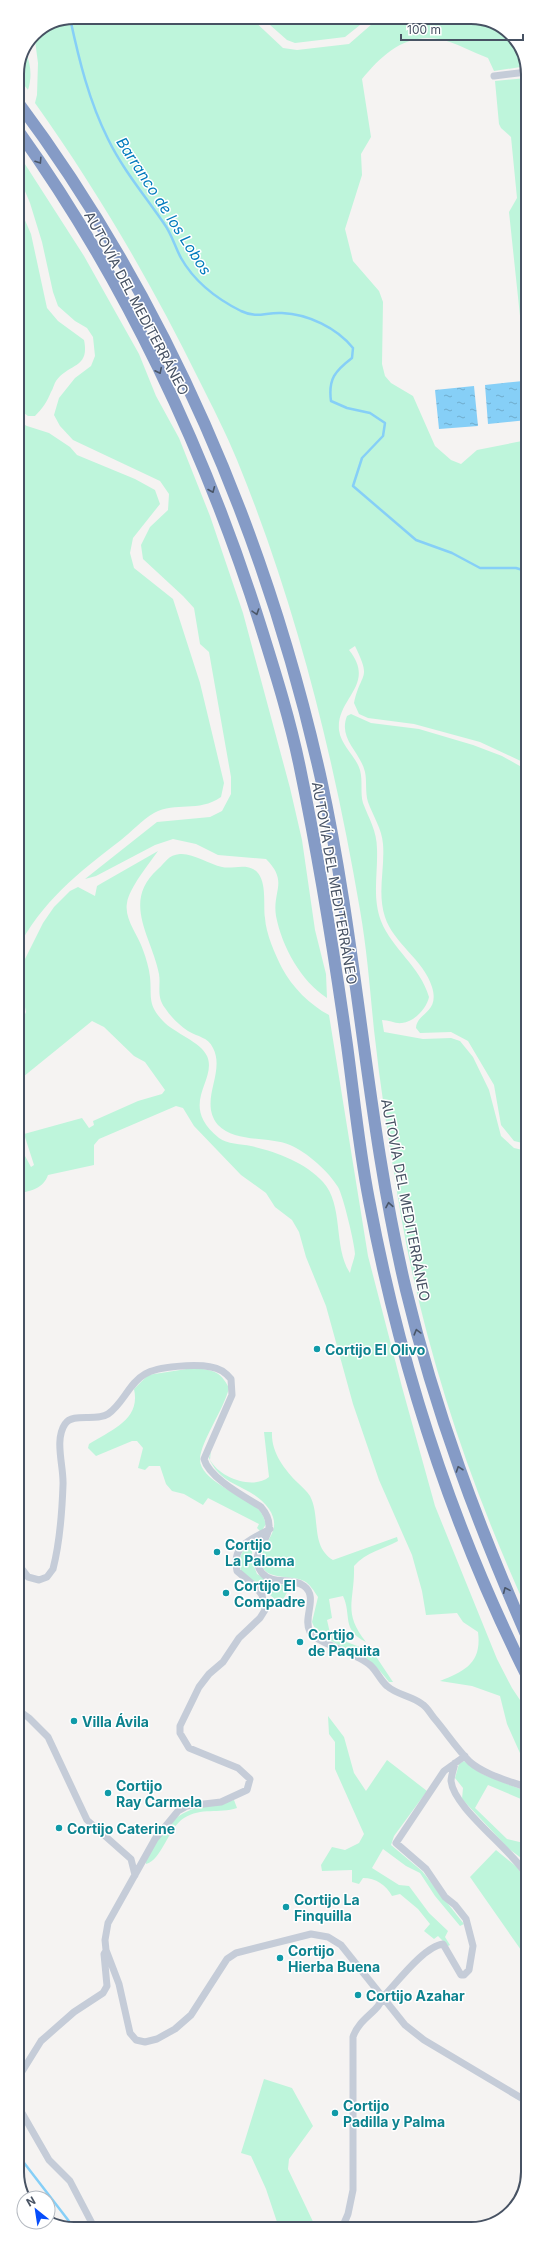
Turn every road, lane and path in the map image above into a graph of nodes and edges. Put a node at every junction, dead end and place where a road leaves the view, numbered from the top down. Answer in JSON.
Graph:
{"nodes":[{"id":1,"x":521,"y":73,"type":"edge"},
{"id":2,"x":494,"y":76,"type":"dead end"},
{"id":3,"x":24,"y":111,"type":"edge"},
{"id":4,"x":24,"y":140,"type":"edge"},
{"id":5,"x":270,"y":1529,"type":"junction"},
{"id":6,"x":24,"y":1571,"type":"edge"},
{"id":7,"x":521,"y":1622,"type":"edge"},
{"id":8,"x":521,"y":1663,"type":"edge"},
{"id":9,"x":24,"y":1714,"type":"edge"},
{"id":10,"x":465,"y":1756,"type":"junction"},
{"id":11,"x":455,"y":1763,"type":"junction"},
{"id":12,"x":521,"y":1785,"type":"edge"},
{"id":13,"x":521,"y":1864,"type":"edge"},
{"id":14,"x":135,"y":1875,"type":"junction"},
{"id":15,"x":106,"y":1950,"type":"junction"},
{"id":16,"x":382,"y":1998,"type":"junction"},
{"id":17,"x":24,"y":2068,"type":"edge"},
{"id":18,"x":521,"y":2098,"type":"edge"},
{"id":19,"x":24,"y":2116,"type":"edge"},
{"id":20,"x":91,"y":2222,"type":"edge"},
{"id":21,"x":345,"y":2222,"type":"edge"}],
"edges":[{"from":1,"to":2,"type":"street"},
{"from":7,"to":3,"type":"highway","name":"AUTOVÍA DEL MEDITERRÁNEO","one_way":true},
{"from":4,"to":8,"type":"highway","name":"AUTOVÍA DEL MEDITERRÁNEO","one_way":true},
{"from":5,"to":6,"type":"street"},
{"from":5,"to":10,"type":"street"},
{"from":5,"to":14,"type":"street"},
{"from":9,"to":14,"type":"street"},
{"from":10,"to":11,"type":"street"},
{"from":10,"to":12,"type":"street"},
{"from":11,"to":13,"type":"street"},
{"from":11,"to":16,"type":"street"},
{"from":14,"to":15,"type":"street"},
{"from":15,"to":16,"type":"street"},
{"from":15,"to":17,"type":"street"},
{"from":16,"to":18,"type":"street"},
{"from":16,"to":21,"type":"street"},
{"from":19,"to":20,"type":"street"}]}
